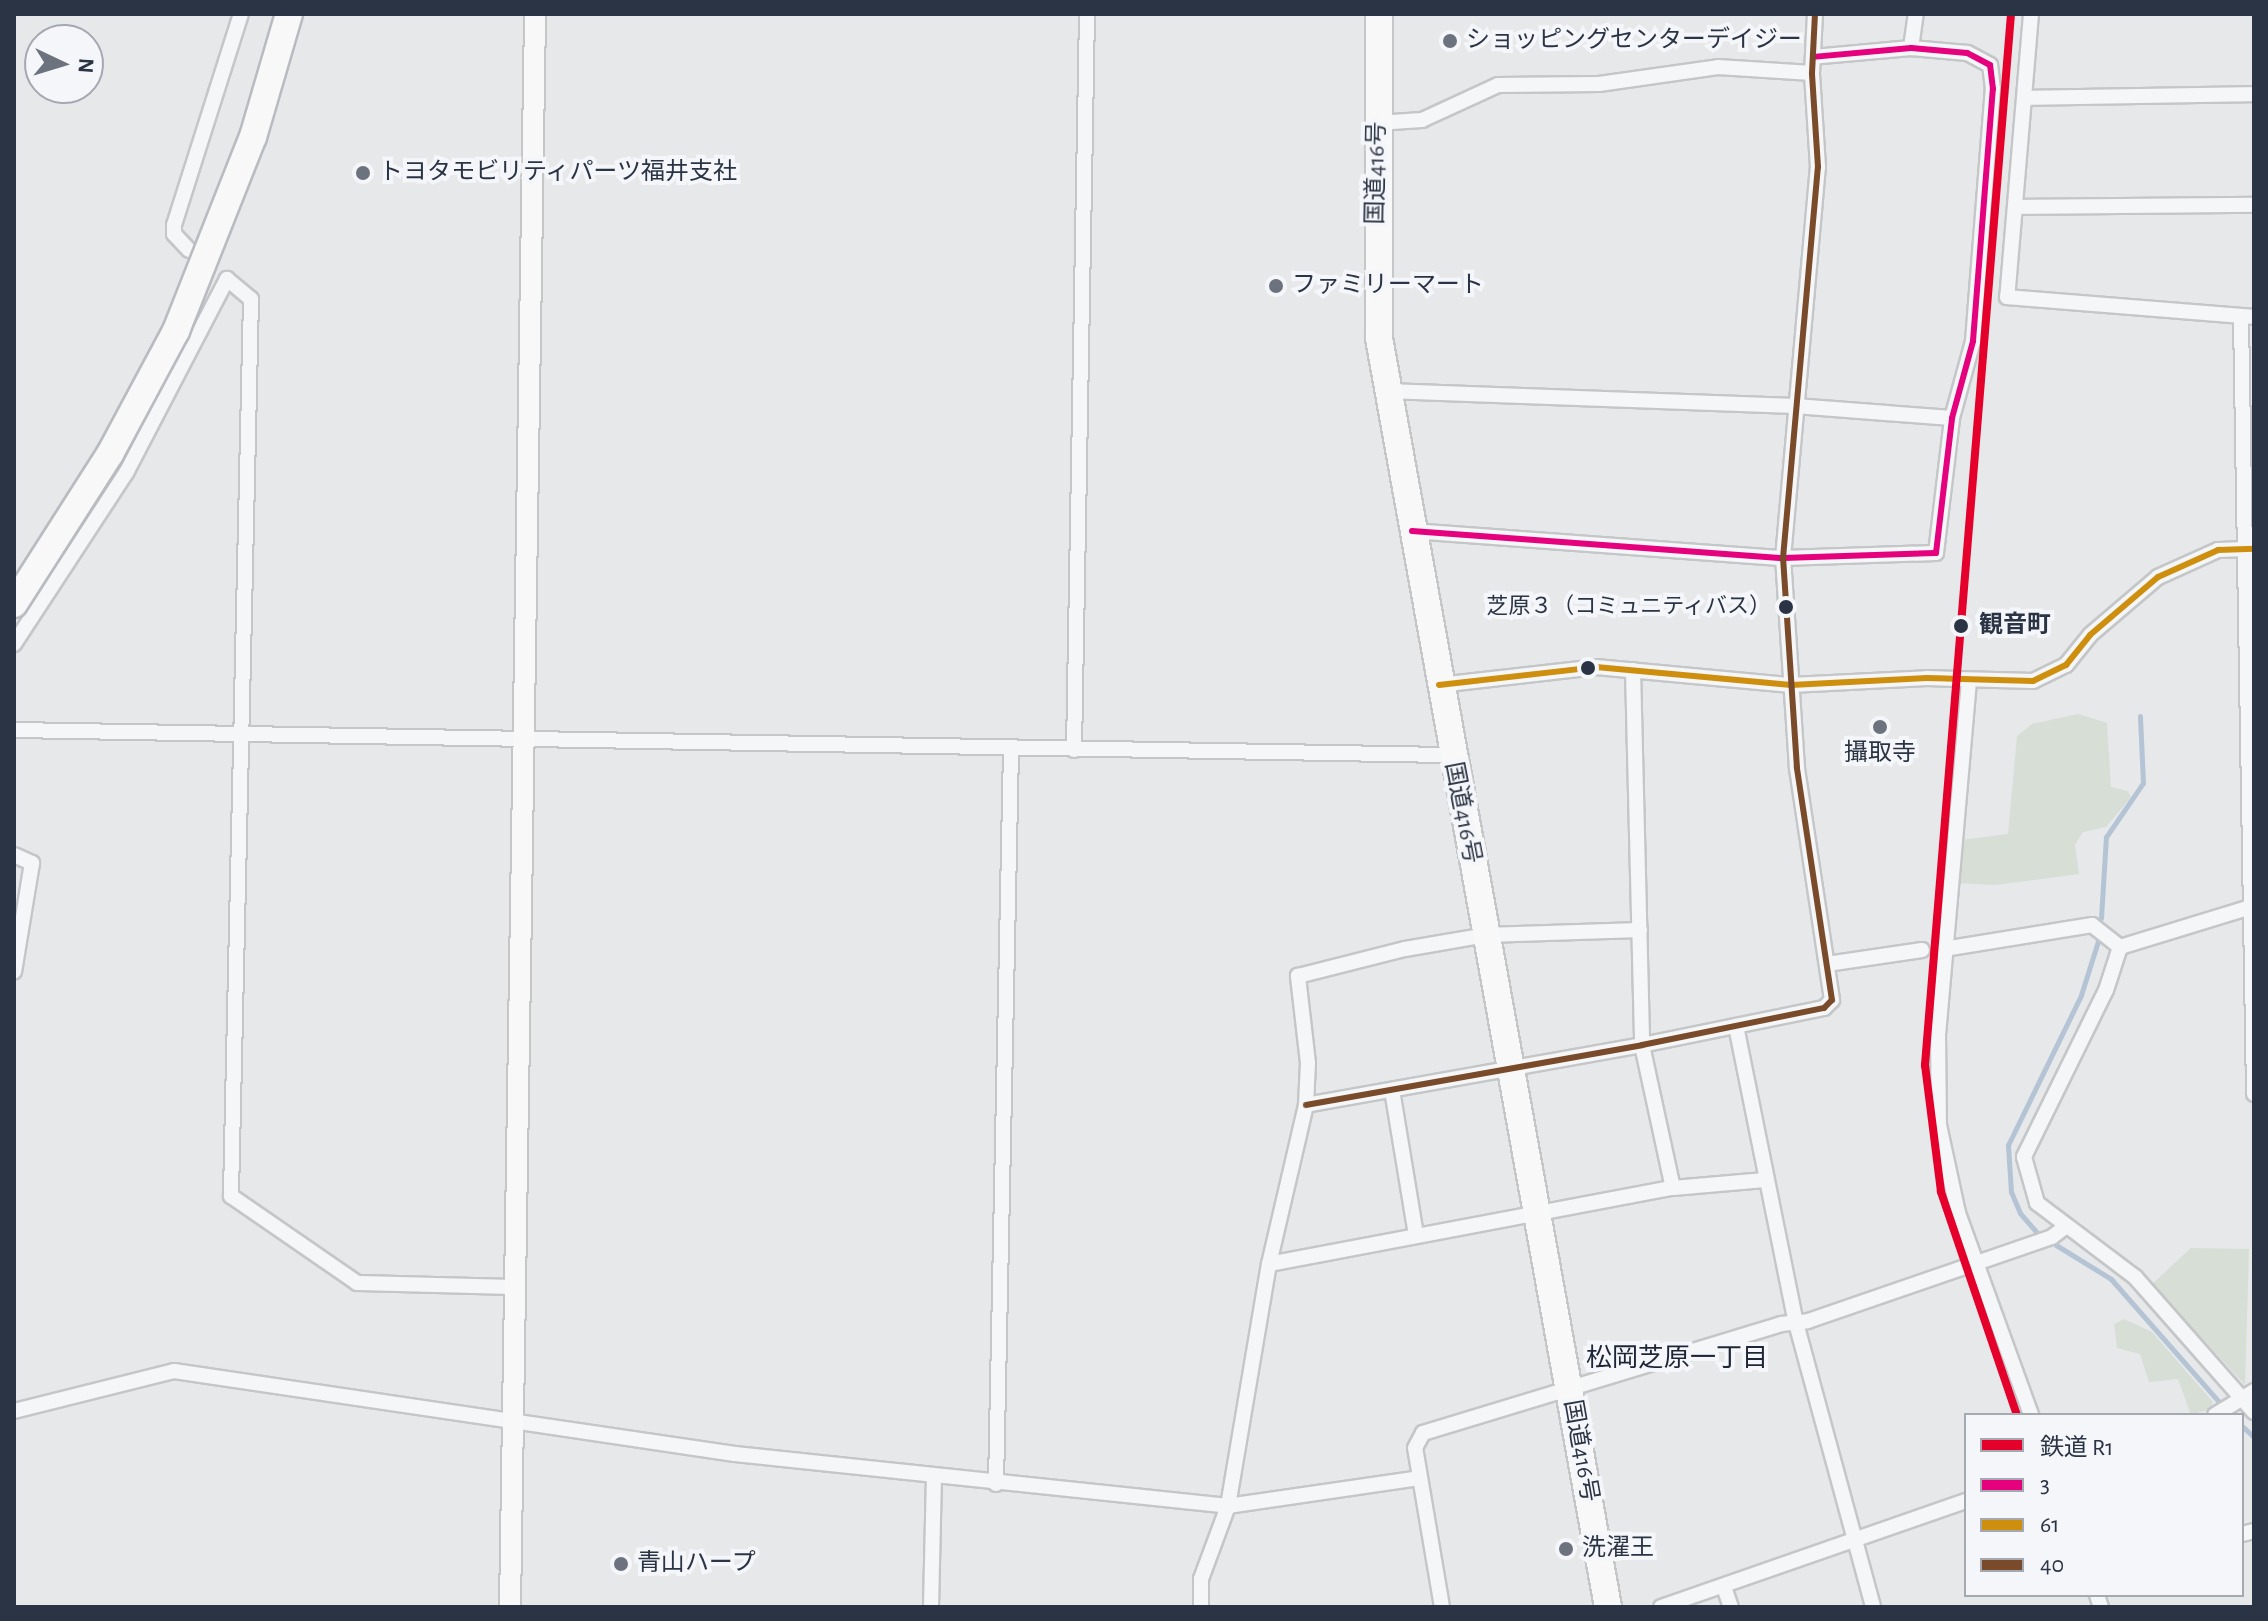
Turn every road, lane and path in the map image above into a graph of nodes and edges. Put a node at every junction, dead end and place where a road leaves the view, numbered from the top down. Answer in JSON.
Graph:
{"nodes":[{"id":1,"x":241,"y":14,"type":"edge"},
{"id":2,"x":289,"y":14,"type":"edge"},
{"id":3,"x":535,"y":14,"type":"edge"},
{"id":4,"x":1087,"y":14,"type":"edge"},
{"id":5,"x":1379,"y":14,"type":"edge"},
{"id":6,"x":1815,"y":14,"type":"edge"},
{"id":7,"x":1916,"y":14,"type":"edge"},
{"id":8,"x":2031,"y":14,"type":"edge"},
{"id":9,"x":1911,"y":48,"type":"junction"},
{"id":10,"x":1812,"y":65,"type":"junction"},
{"id":11,"x":2254,"y":94,"type":"edge"},
{"id":12,"x":2025,"y":98,"type":"junction"},
{"id":13,"x":1377,"y":123,"type":"junction"},
{"id":14,"x":2254,"y":205,"type":"edge"},
{"id":15,"x":2016,"y":207,"type":"junction"},
{"id":16,"x":189,"y":250,"type":"dead end"},
{"id":17,"x":214,"y":269,"type":"dead end"},
{"id":18,"x":227,"y":279,"type":"junction"},
{"id":19,"x":2248,"y":317,"type":"edge"},
{"id":20,"x":1387,"y":391,"type":"junction"},
{"id":21,"x":1795,"y":406,"type":"junction"},
{"id":22,"x":1952,"y":418,"type":"junction"},
{"id":23,"x":1412,"y":531,"type":"junction"},
{"id":24,"x":2250,"y":549,"type":"edge"},
{"id":25,"x":1783,"y":558,"type":"junction"},
{"id":26,"x":14,"y":604,"type":"edge"},
{"id":27,"x":14,"y":644,"type":"edge"},
{"id":28,"x":1633,"y":670,"type":"junction"},
{"id":29,"x":1969,"y":681,"type":"junction"},
{"id":30,"x":1439,"y":685,"type":"junction"},
{"id":31,"x":1791,"y":685,"type":"junction"},
{"id":32,"x":14,"y":730,"type":"edge"},
{"id":33,"x":240,"y":735,"type":"junction"},
{"id":34,"x":527,"y":742,"type":"junction"},
{"id":35,"x":1011,"y":750,"type":"junction"},
{"id":36,"x":1074,"y":750,"type":"junction"},
{"id":37,"x":1451,"y":755,"type":"junction"},
{"id":38,"x":14,"y":855,"type":"edge"},
{"id":39,"x":2252,"y":906,"type":"edge"},
{"id":40,"x":1640,"y":930,"type":"junction"},
{"id":41,"x":1486,"y":935,"type":"junction"},
{"id":42,"x":2120,"y":947,"type":"junction"},
{"id":43,"x":1944,"y":949,"type":"junction"},
{"id":44,"x":1922,"y":950,"type":"dead end"},
{"id":45,"x":1827,"y":964,"type":"junction"},
{"id":46,"x":14,"y":972,"type":"edge"},
{"id":47,"x":1736,"y":1026,"type":"junction"},
{"id":48,"x":1642,"y":1045,"type":"junction"},
{"id":49,"x":1511,"y":1069,"type":"junction"},
{"id":50,"x":1392,"y":1090,"type":"junction"},
{"id":51,"x":2254,"y":1094,"type":"edge"},
{"id":52,"x":1306,"y":1105,"type":"junction"},
{"id":53,"x":1765,"y":1180,"type":"junction"},
{"id":54,"x":1673,"y":1188,"type":"junction"},
{"id":55,"x":1538,"y":1215,"type":"junction"},
{"id":56,"x":2066,"y":1226,"type":"junction"},
{"id":57,"x":1416,"y":1235,"type":"junction"},
{"id":58,"x":1975,"y":1263,"type":"junction"},
{"id":59,"x":1269,"y":1264,"type":"junction"},
{"id":60,"x":515,"y":1287,"type":"junction"},
{"id":61,"x":1796,"y":1323,"type":"junction"},
{"id":62,"x":1569,"y":1388,"type":"junction"},
{"id":63,"x":2254,"y":1391,"type":"edge"},
{"id":64,"x":2242,"y":1401,"type":"junction"},
{"id":65,"x":14,"y":1411,"type":"edge"},
{"id":66,"x":2254,"y":1412,"type":"edge"},
{"id":67,"x":2030,"y":1413,"type":"edge"},
{"id":68,"x":2219,"y":1413,"type":"edge"},
{"id":69,"x":513,"y":1419,"type":"junction"},
{"id":70,"x":934,"y":1478,"type":"junction"},
{"id":71,"x":1419,"y":1478,"type":"junction"},
{"id":72,"x":996,"y":1484,"type":"junction"},
{"id":73,"x":1964,"y":1502,"type":"edge"},
{"id":74,"x":1228,"y":1506,"type":"junction"},
{"id":75,"x":1857,"y":1542,"type":"junction"},
{"id":76,"x":1724,"y":1587,"type":"junction"},
{"id":77,"x":510,"y":1607,"type":"edge"},
{"id":78,"x":931,"y":1607,"type":"edge"},
{"id":79,"x":1201,"y":1607,"type":"edge"},
{"id":80,"x":1442,"y":1607,"type":"edge"},
{"id":81,"x":1608,"y":1607,"type":"edge"},
{"id":82,"x":1661,"y":1607,"type":"edge"},
{"id":83,"x":1731,"y":1607,"type":"edge"},
{"id":84,"x":1873,"y":1607,"type":"edge"}],
"edges":[{"from":1,"to":16,"type":"street"},
{"from":2,"to":26,"type":"highway","bridge":true},
{"from":3,"to":34,"type":"street"},
{"from":4,"to":36,"type":"street"},
{"from":5,"to":13,"type":"highway","name":"国道416号"},
{"from":6,"to":10,"type":"street"},
{"from":7,"to":9,"type":"street"},
{"from":8,"to":12,"type":"street"},
{"from":9,"to":10,"type":"street"},
{"from":9,"to":22,"type":"street"},
{"from":10,"to":13,"type":"street"},
{"from":10,"to":21,"type":"street"},
{"from":11,"to":12,"type":"street"},
{"from":12,"to":15,"type":"street"},
{"from":13,"to":20,"type":"highway","name":"国道416号"},
{"from":14,"to":15,"type":"street"},
{"from":15,"to":19,"type":"street"},
{"from":17,"to":18,"type":"street"},
{"from":18,"to":27,"type":"street"},
{"from":18,"to":33,"type":"street"},
{"from":19,"to":24,"type":"street"},
{"from":20,"to":21,"type":"street"},
{"from":20,"to":23,"type":"highway","name":"国道416号"},
{"from":21,"to":22,"type":"street"},
{"from":21,"to":25,"type":"street"},
{"from":22,"to":25,"type":"street"},
{"from":23,"to":25,"type":"street"},
{"from":23,"to":30,"type":"highway","name":"国道416号"},
{"from":24,"to":29,"type":"street"},
{"from":24,"to":39,"type":"street"},
{"from":25,"to":31,"type":"street"},
{"from":28,"to":30,"type":"street"},
{"from":28,"to":31,"type":"street"},
{"from":28,"to":40,"type":"street"},
{"from":29,"to":31,"type":"street"},
{"from":29,"to":43,"type":"street"},
{"from":30,"to":37,"type":"highway","name":"国道416号"},
{"from":31,"to":45,"type":"street"},
{"from":32,"to":33,"type":"street"},
{"from":33,"to":34,"type":"street"},
{"from":33,"to":60,"type":"street"},
{"from":34,"to":35,"type":"street"},
{"from":34,"to":60,"type":"street"},
{"from":35,"to":36,"type":"street"},
{"from":35,"to":72,"type":"street"},
{"from":36,"to":37,"type":"street"},
{"from":37,"to":41,"type":"highway","name":"国道416号"},
{"from":38,"to":46,"type":"street"},
{"from":39,"to":42,"type":"street"},
{"from":39,"to":51,"type":"street"},
{"from":40,"to":41,"type":"street"},
{"from":40,"to":48,"type":"street"},
{"from":41,"to":49,"type":"highway","name":"国道416号"},
{"from":41,"to":52,"type":"street"},
{"from":42,"to":43,"type":"street"},
{"from":42,"to":56,"type":"street"},
{"from":43,"to":58,"type":"street"},
{"from":44,"to":45,"type":"street"},
{"from":45,"to":47,"type":"street"},
{"from":47,"to":48,"type":"street"},
{"from":47,"to":53,"type":"street"},
{"from":48,"to":49,"type":"street"},
{"from":48,"to":54,"type":"street"},
{"from":49,"to":50,"type":"street"},
{"from":49,"to":55,"type":"highway","name":"国道416号"},
{"from":50,"to":52,"type":"street"},
{"from":50,"to":57,"type":"street"},
{"from":52,"to":59,"type":"street"},
{"from":53,"to":54,"type":"street"},
{"from":53,"to":61,"type":"street"},
{"from":54,"to":55,"type":"street"},
{"from":55,"to":57,"type":"street"},
{"from":55,"to":62,"type":"highway","name":"国道416号"},
{"from":56,"to":58,"type":"street"},
{"from":56,"to":64,"type":"street"},
{"from":57,"to":59,"type":"street"},
{"from":58,"to":61,"type":"street"},
{"from":58,"to":67,"type":"street"},
{"from":59,"to":74,"type":"street"},
{"from":60,"to":69,"type":"street"},
{"from":61,"to":62,"type":"street"},
{"from":61,"to":75,"type":"street"},
{"from":62,"to":71,"type":"street"},
{"from":62,"to":81,"type":"highway","name":"国道416号"},
{"from":63,"to":64,"type":"street"},
{"from":64,"to":66,"type":"street"},
{"from":64,"to":68,"type":"street"},
{"from":65,"to":69,"type":"street"},
{"from":69,"to":70,"type":"street"},
{"from":69,"to":77,"type":"street"},
{"from":70,"to":72,"type":"street"},
{"from":70,"to":78,"type":"street"},
{"from":71,"to":74,"type":"street"},
{"from":71,"to":80,"type":"street"},
{"from":72,"to":74,"type":"street"},
{"from":73,"to":75,"type":"street"},
{"from":74,"to":79,"type":"street"},
{"from":75,"to":76,"type":"street"},
{"from":75,"to":84,"type":"street"},
{"from":76,"to":82,"type":"street"},
{"from":76,"to":83,"type":"street"}]}
